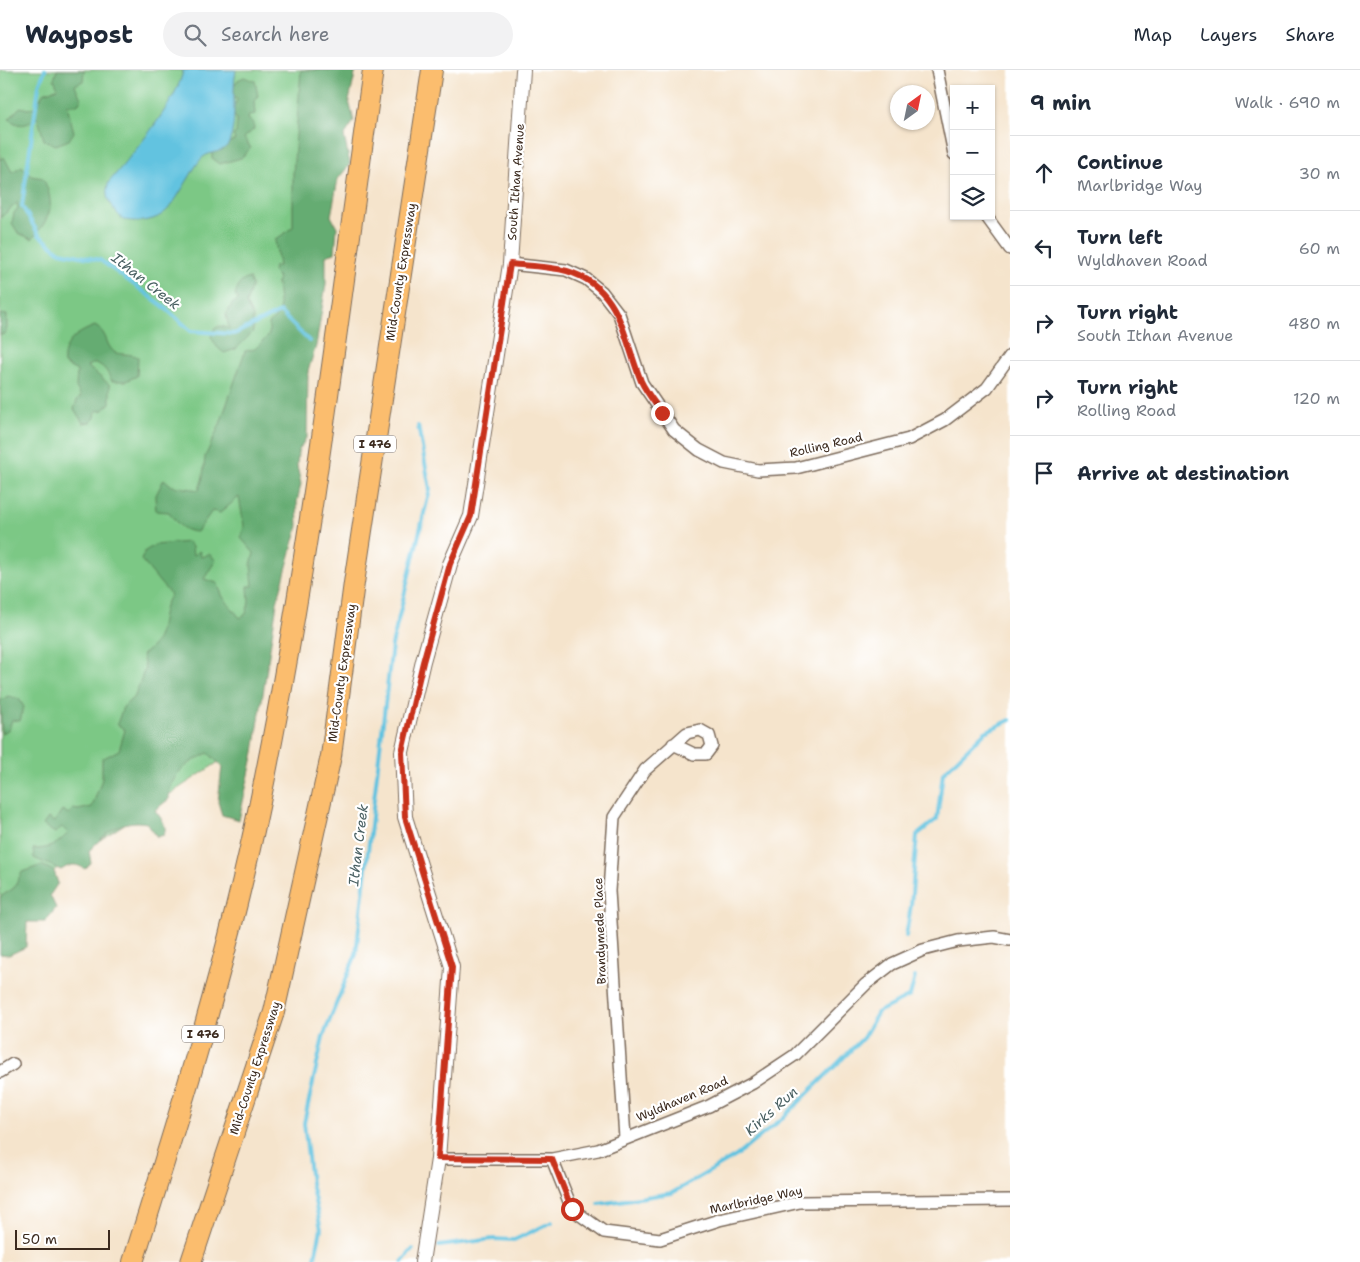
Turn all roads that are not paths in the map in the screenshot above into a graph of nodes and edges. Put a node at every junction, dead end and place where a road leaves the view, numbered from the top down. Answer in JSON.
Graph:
{"nodes":[{"id":1,"x":373,"y":70,"type":"edge"},
{"id":2,"x":432,"y":70,"type":"edge"},
{"id":3,"x":523,"y":70,"type":"edge"},
{"id":4,"x":937,"y":70,"type":"edge"},
{"id":5,"x":950,"y":134,"type":"edge"},
{"id":6,"x":989,"y":220,"type":"edge"},
{"id":7,"x":1010,"y":248,"type":"edge"},
{"id":8,"x":510,"y":264,"type":"junction"},
{"id":9,"x":1010,"y":356,"type":"edge"},
{"id":10,"x":673,"y":744,"type":"dead end"},
{"id":11,"x":1010,"y":940,"type":"edge"},
{"id":12,"x":13,"y":1064,"type":"dead end"},
{"id":13,"x":0,"y":1072,"type":"edge"},
{"id":14,"x":626,"y":1138,"type":"junction"},
{"id":15,"x":438,"y":1158,"type":"junction"},
{"id":16,"x":552,"y":1159,"type":"junction"},
{"id":17,"x":1010,"y":1200,"type":"edge"},
{"id":18,"x":133,"y":1262,"type":"edge"},
{"id":19,"x":191,"y":1262,"type":"edge"},
{"id":20,"x":422,"y":1262,"type":"edge"}],
"edges":[{"from":1,"to":18,"type":"highway","number":"I 476"},
{"from":2,"to":19,"type":"highway","name":"Mid-County Expressway","number":"I 476"},
{"from":3,"to":8,"type":"street","name":"South Ithan Avenue"},
{"from":4,"to":5,"type":"street"},
{"from":6,"to":7,"type":"street"},
{"from":8,"to":9,"type":"street","name":"Rolling Road"},
{"from":8,"to":15,"type":"street","name":"South Ithan Avenue"},
{"from":10,"to":14,"type":"street","name":"Brandymede Place"},
{"from":11,"to":14,"type":"street","name":"Wyldhaven Road"},
{"from":12,"to":13,"type":"street"},
{"from":14,"to":16,"type":"street","name":"Wyldhaven Road"},
{"from":15,"to":16,"type":"street","name":"Wyldhaven Road"},
{"from":15,"to":20,"type":"street","name":"South Ithan Avenue"},
{"from":16,"to":17,"type":"street","name":"Marlbridge Way"}]}
